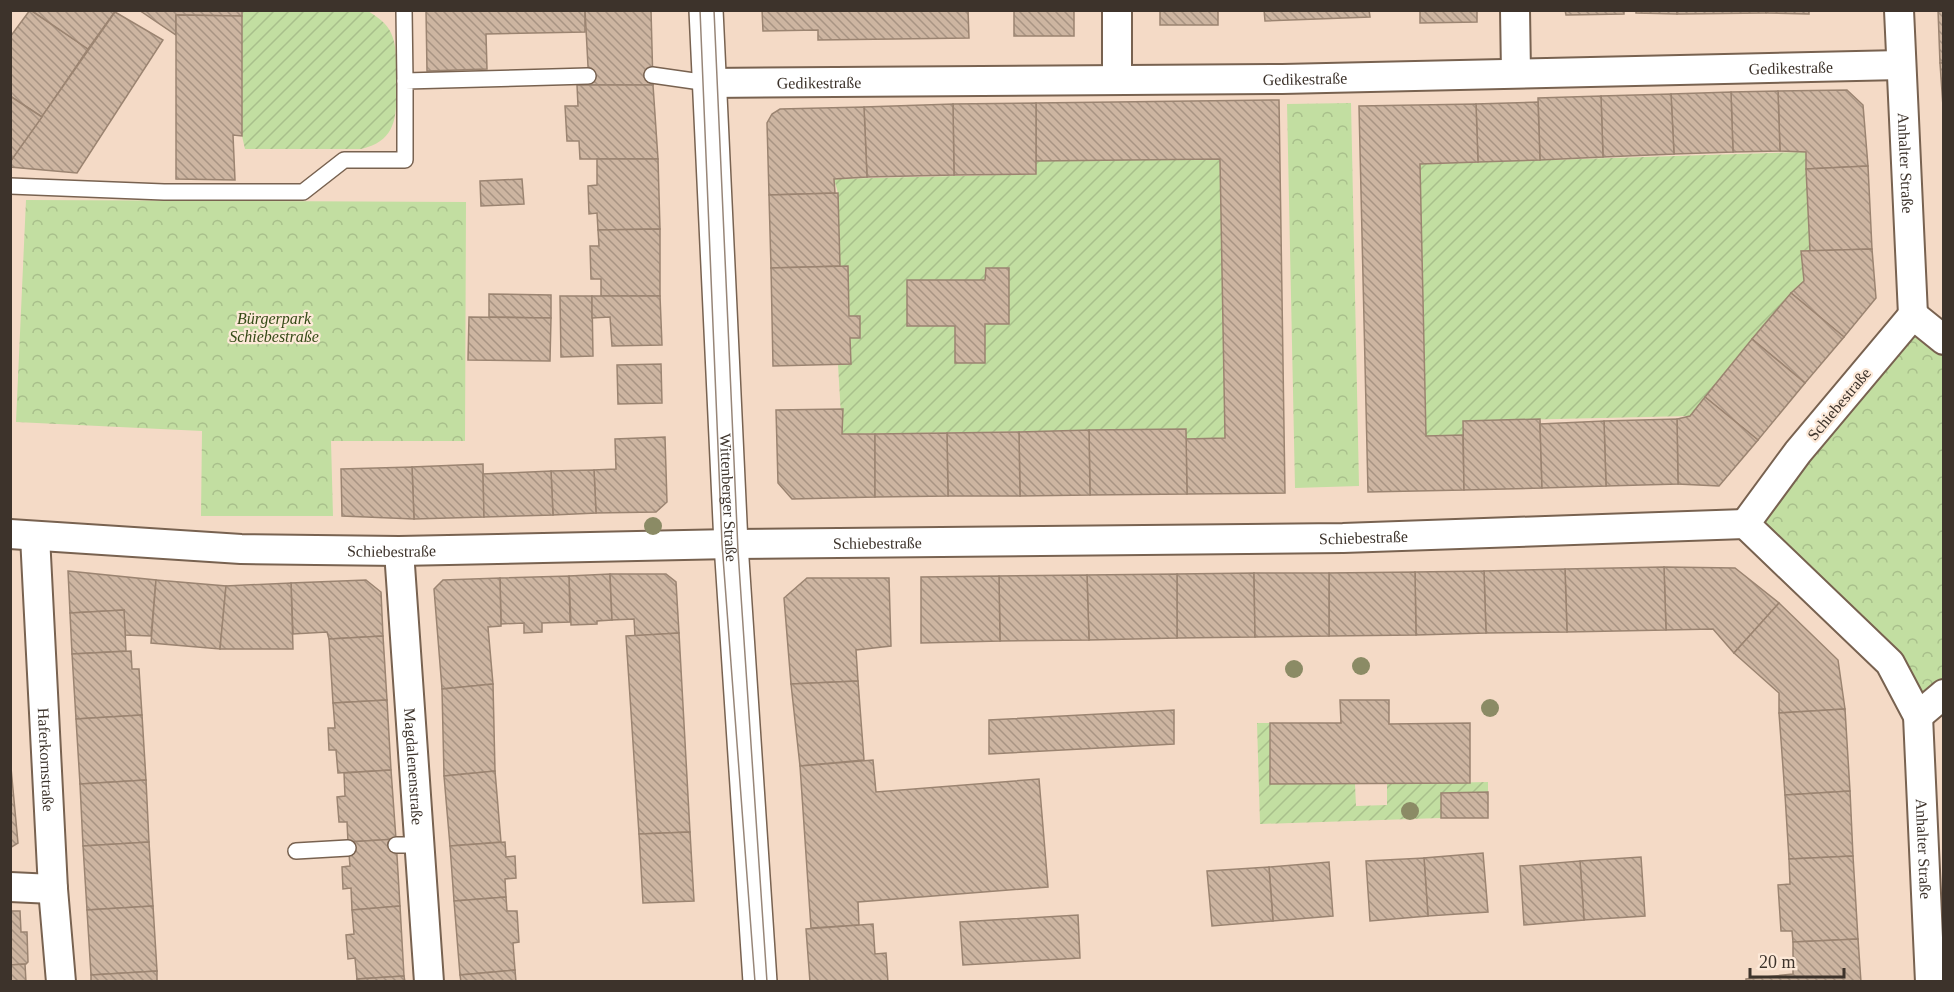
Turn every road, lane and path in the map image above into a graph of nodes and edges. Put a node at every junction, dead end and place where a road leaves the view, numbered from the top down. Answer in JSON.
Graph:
{"nodes":[{"id":1,"x":404,"y":10,"type":"edge"},
{"id":2,"x":706,"y":10,"type":"edge"},
{"id":3,"x":1117,"y":10,"type":"edge"},
{"id":4,"x":1515,"y":10,"type":"edge"},
{"id":5,"x":1899,"y":10,"type":"edge"},
{"id":6,"x":1900,"y":66,"type":"junction"},
{"id":7,"x":1516,"y":73,"type":"junction"},
{"id":8,"x":652,"y":75,"type":"dead end"},
{"id":9,"x":588,"y":76,"type":"dead end"},
{"id":10,"x":1117,"y":78,"type":"junction"},
{"id":11,"x":405,"y":81,"type":"junction"},
{"id":12,"x":708,"y":83,"type":"junction"},
{"id":13,"x":10,"y":186,"type":"edge"},
{"id":14,"x":1913,"y":315,"type":"junction"},
{"id":15,"x":1944,"y":340,"type":"edge"},
{"id":16,"x":1745,"y":524,"type":"junction"},
{"id":17,"x":23,"y":535,"type":"edge"},
{"id":18,"x":731,"y":544,"type":"junction"},
{"id":19,"x":399,"y":551,"type":"junction"},
{"id":20,"x":1944,"y":694,"type":"edge"},
{"id":21,"x":1918,"y":716,"type":"junction"},
{"id":22,"x":348,"y":848,"type":"dead end"},
{"id":23,"x":296,"y":851,"type":"dead end"},
{"id":24,"x":10,"y":887,"type":"edge"},
{"id":25,"x":53,"y":889,"type":"junction"},
{"id":26,"x":61,"y":981,"type":"edge"},
{"id":27,"x":429,"y":981,"type":"edge"},
{"id":28,"x":760,"y":981,"type":"edge"},
{"id":29,"x":1930,"y":981,"type":"edge"}],
"edges":[{"from":1,"to":11,"type":"lane"},
{"from":2,"to":12,"type":"main road","name":"Wittenberger Straße"},
{"from":3,"to":10,"type":"street"},
{"from":4,"to":7,"type":"street"},
{"from":5,"to":6,"type":"street","name":"Anhalter Straße"},
{"from":6,"to":7,"type":"street","name":"Gedikestraße"},
{"from":6,"to":14,"type":"street","name":"Anhalter Straße"},
{"from":7,"to":10,"type":"street","name":"Gedikestraße"},
{"from":8,"to":12,"type":"lane"},
{"from":9,"to":11,"type":"lane"},
{"from":10,"to":12,"type":"street","name":"Gedikestraße"},
{"from":11,"to":13,"type":"lane"},
{"from":12,"to":18,"type":"main road","name":"Wittenberger Straße"},
{"from":14,"to":15,"type":"street"},
{"from":14,"to":16,"type":"street","name":"Schiebestraße"},
{"from":16,"to":18,"type":"street","name":"Schiebestraße"},
{"from":16,"to":21,"type":"street"},
{"from":17,"to":19,"type":"street","name":"Schiebestraße"},
{"from":17,"to":25,"type":"street","name":"Haferkornstraße"},
{"from":18,"to":19,"type":"street","name":"Schiebestraße"},
{"from":18,"to":28,"type":"main road","name":"Wittenberger Straße"},
{"from":19,"to":27,"type":"street","name":"Magdalenenstraße"},
{"from":20,"to":21,"type":"street"},
{"from":21,"to":29,"type":"street","name":"Anhalter Straße"},
{"from":22,"to":23,"type":"lane"},
{"from":24,"to":25,"type":"street"},
{"from":25,"to":26,"type":"street","name":"Haferkornstraße"}]}
